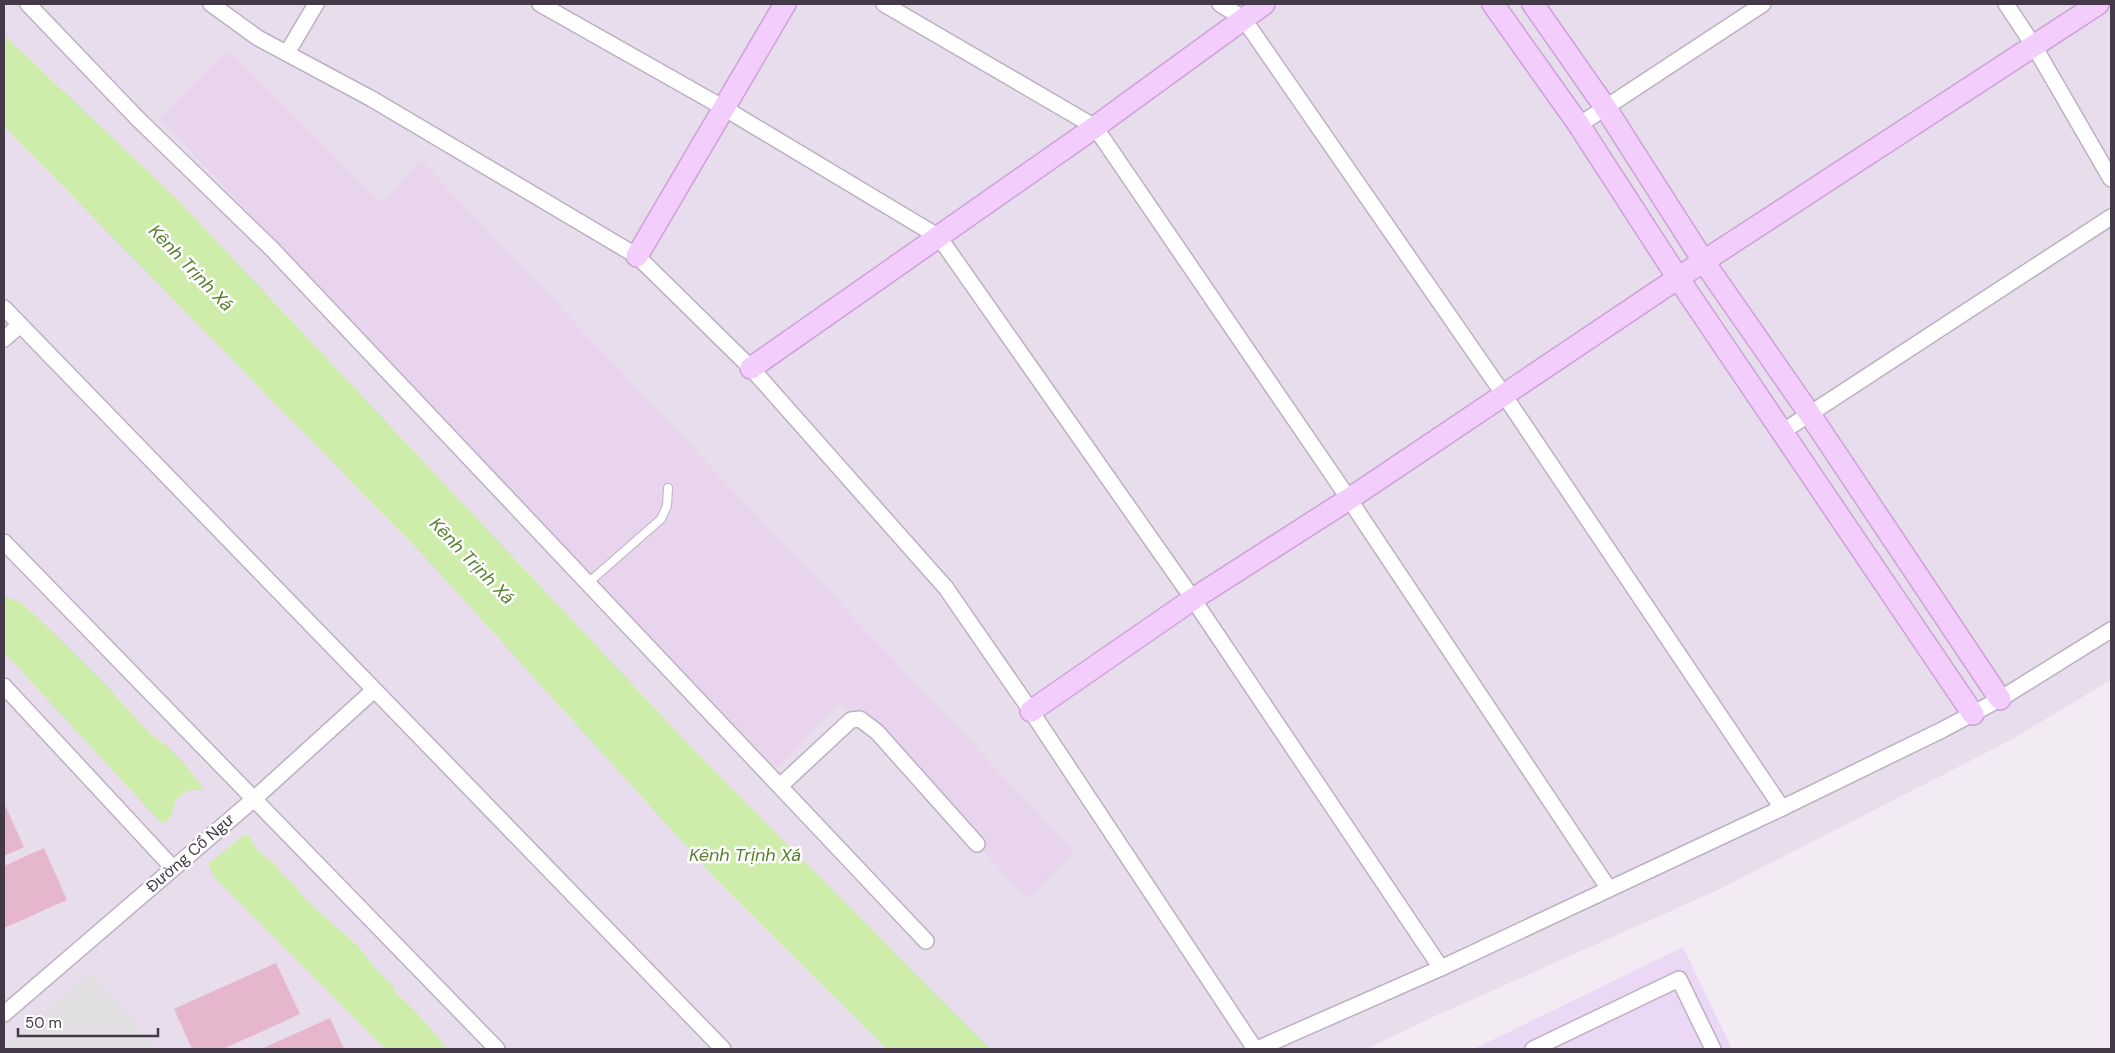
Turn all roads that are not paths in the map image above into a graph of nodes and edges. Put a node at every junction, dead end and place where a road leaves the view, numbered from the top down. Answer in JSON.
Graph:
{"nodes":[{"id":1,"x":28,"y":4,"type":"edge"},
{"id":2,"x":211,"y":4,"type":"edge"},
{"id":3,"x":316,"y":4,"type":"edge"},
{"id":4,"x":540,"y":4,"type":"edge"},
{"id":5,"x":785,"y":4,"type":"edge"},
{"id":6,"x":884,"y":4,"type":"edge"},
{"id":7,"x":1220,"y":4,"type":"edge"},
{"id":8,"x":1264,"y":4,"type":"edge"},
{"id":9,"x":1493,"y":4,"type":"edge"},
{"id":10,"x":1533,"y":4,"type":"edge"},
{"id":11,"x":1763,"y":4,"type":"edge"},
{"id":12,"x":2006,"y":4,"type":"edge"},
{"id":13,"x":2098,"y":4,"type":"edge"},
{"id":14,"x":1244,"y":18,"type":"junction"},
{"id":15,"x":2034,"y":46,"type":"junction"},
{"id":16,"x":287,"y":54,"type":"junction"},
{"id":17,"x":1605,"y":107,"type":"junction"},
{"id":18,"x":724,"y":108,"type":"junction"},
{"id":19,"x":1579,"y":125,"type":"junction"},
{"id":20,"x":1095,"y":126,"type":"junction"},
{"id":21,"x":2111,"y":178,"type":"edge"},
{"id":22,"x":2111,"y":217,"type":"edge"},
{"id":23,"x":939,"y":237,"type":"junction"},
{"id":24,"x":637,"y":256,"type":"junction"},
{"id":25,"x":1704,"y":262,"type":"junction"},
{"id":26,"x":1678,"y":278,"type":"junction"},
{"id":27,"x":4,"y":308,"type":"edge"},
{"id":28,"x":20,"y":325,"type":"junction"},
{"id":29,"x":4,"y":340,"type":"edge"},
{"id":30,"x":750,"y":368,"type":"junction"},
{"id":31,"x":1504,"y":394,"type":"junction"},
{"id":32,"x":1809,"y":413,"type":"junction"},
{"id":33,"x":1782,"y":432,"type":"junction"},
{"id":34,"x":668,"y":488,"type":"dead end"},
{"id":35,"x":1349,"y":500,"type":"junction"},
{"id":36,"x":4,"y":544,"type":"edge"},
{"id":37,"x":588,"y":583,"type":"junction"},
{"id":38,"x":1193,"y":599,"type":"junction"},
{"id":39,"x":2111,"y":630,"type":"edge"},
{"id":40,"x":4,"y":686,"type":"edge"},
{"id":41,"x":374,"y":690,"type":"junction"},
{"id":42,"x":2000,"y":700,"type":"junction"},
{"id":43,"x":1031,"y":711,"type":"junction"},
{"id":44,"x":1973,"y":714,"type":"junction"},
{"id":45,"x":780,"y":786,"type":"junction"},
{"id":46,"x":254,"y":799,"type":"junction"},
{"id":47,"x":1782,"y":808,"type":"junction"},
{"id":48,"x":977,"y":844,"type":"dead end"},
{"id":49,"x":173,"y":868,"type":"junction"},
{"id":50,"x":1609,"y":889,"type":"junction"},
{"id":51,"x":926,"y":941,"type":"dead end"},
{"id":52,"x":1441,"y":968,"type":"junction"},
{"id":53,"x":4,"y":1014,"type":"edge"},
{"id":54,"x":497,"y":1049,"type":"edge"},
{"id":55,"x":723,"y":1049,"type":"edge"},
{"id":56,"x":1256,"y":1049,"type":"edge"},
{"id":57,"x":1533,"y":1049,"type":"edge"},
{"id":58,"x":1713,"y":1049,"type":"edge"}],
"edges":[{"from":1,"to":37,"type":"street"},
{"from":2,"to":16,"type":"street"},
{"from":3,"to":16,"type":"street"},
{"from":4,"to":18,"type":"street"},
{"from":5,"to":18,"type":"street"},
{"from":6,"to":20,"type":"street"},
{"from":7,"to":14,"type":"street"},
{"from":8,"to":14,"type":"street"},
{"from":9,"to":19,"type":"street"},
{"from":10,"to":17,"type":"street"},
{"from":11,"to":17,"type":"street"},
{"from":12,"to":15,"type":"street"},
{"from":13,"to":15,"type":"street"},
{"from":14,"to":20,"type":"street"},
{"from":14,"to":31,"type":"street"},
{"from":15,"to":21,"type":"street"},
{"from":15,"to":25,"type":"street"},
{"from":16,"to":24,"type":"street"},
{"from":17,"to":19,"type":"street"},
{"from":17,"to":25,"type":"street"},
{"from":18,"to":23,"type":"street"},
{"from":18,"to":24,"type":"street"},
{"from":19,"to":26,"type":"street"},
{"from":20,"to":23,"type":"street"},
{"from":20,"to":35,"type":"street"},
{"from":22,"to":32,"type":"street"},
{"from":23,"to":30,"type":"street"},
{"from":23,"to":38,"type":"street"},
{"from":24,"to":30,"type":"street"},
{"from":25,"to":26,"type":"street"},
{"from":25,"to":32,"type":"street"},
{"from":26,"to":31,"type":"street"},
{"from":26,"to":33,"type":"street"},
{"from":27,"to":28,"type":"street"},
{"from":28,"to":29,"type":"street"},
{"from":28,"to":41,"type":"street"},
{"from":30,"to":43,"type":"street"},
{"from":31,"to":35,"type":"street"},
{"from":31,"to":47,"type":"street"},
{"from":32,"to":33,"type":"street"},
{"from":32,"to":42,"type":"street"},
{"from":33,"to":44,"type":"street"},
{"from":34,"to":37,"type":"lane"},
{"from":35,"to":38,"type":"street"},
{"from":35,"to":50,"type":"street"},
{"from":36,"to":46,"type":"street"},
{"from":37,"to":45,"type":"street"},
{"from":38,"to":43,"type":"street"},
{"from":38,"to":52,"type":"street"},
{"from":39,"to":42,"type":"street"},
{"from":40,"to":49,"type":"street"},
{"from":41,"to":46,"type":"street","name":"Đường Cổ Ngư"},
{"from":41,"to":55,"type":"street"},
{"from":42,"to":44,"type":"street"},
{"from":43,"to":56,"type":"street"},
{"from":44,"to":47,"type":"street"},
{"from":45,"to":48,"type":"street"},
{"from":45,"to":51,"type":"street"},
{"from":46,"to":49,"type":"street","name":"Đường Cổ Ngư"},
{"from":46,"to":54,"type":"street"},
{"from":47,"to":50,"type":"street"},
{"from":49,"to":53,"type":"street","name":"Đường Cổ Ngư"},
{"from":50,"to":52,"type":"street"},
{"from":52,"to":56,"type":"street"},
{"from":57,"to":58,"type":"street"}]}
